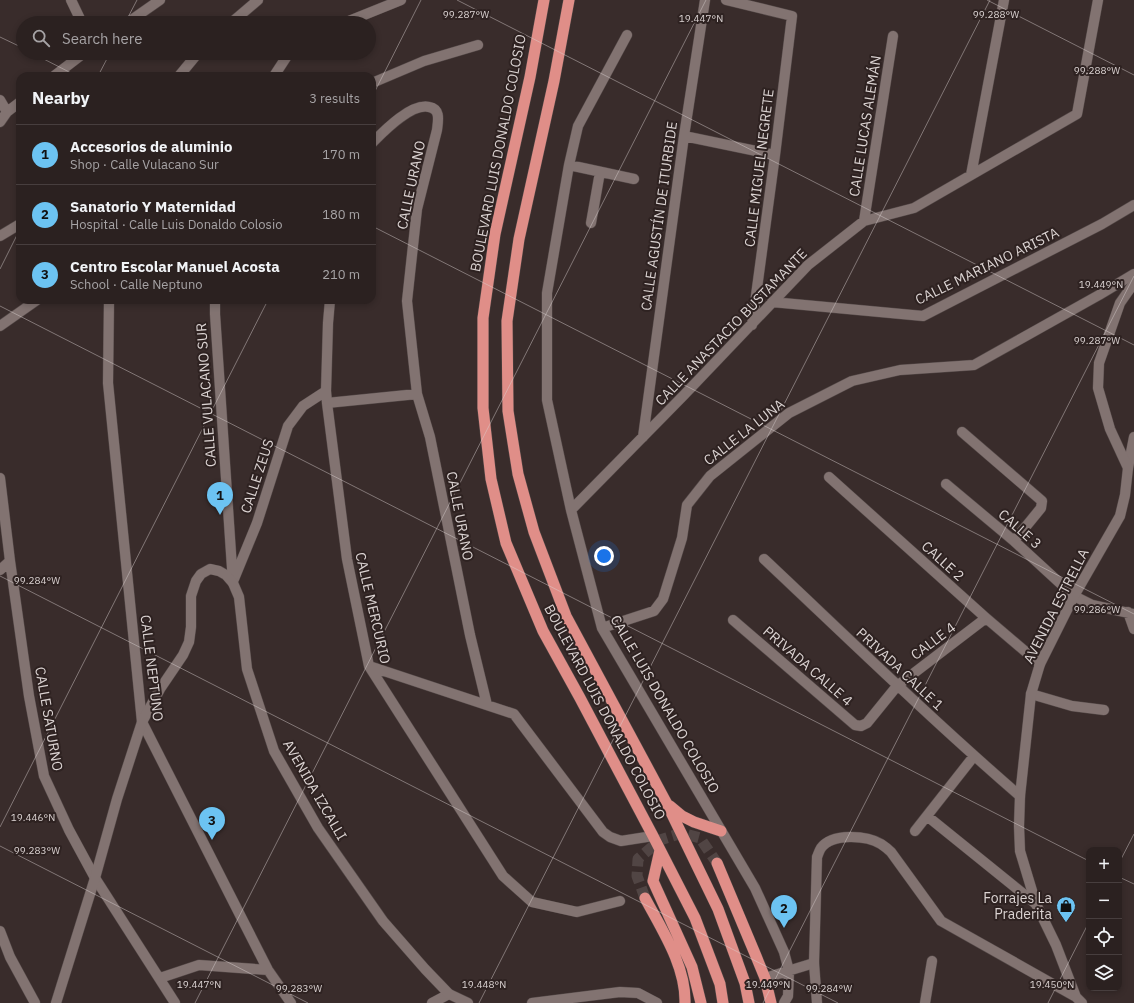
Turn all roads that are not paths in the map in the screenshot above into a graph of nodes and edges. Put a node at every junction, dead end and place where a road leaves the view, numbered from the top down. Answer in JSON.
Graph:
{"nodes":[{"id":1,"x":71,"y":0,"type":"edge"},
{"id":2,"x":160,"y":0,"type":"edge"},
{"id":3,"x":258,"y":0,"type":"edge"},
{"id":4,"x":401,"y":0,"type":"edge"},
{"id":5,"x":544,"y":0,"type":"edge"},
{"id":6,"x":569,"y":0,"type":"edge"},
{"id":7,"x":704,"y":0,"type":"edge"},
{"id":8,"x":726,"y":0,"type":"edge"},
{"id":9,"x":1004,"y":0,"type":"edge"},
{"id":10,"x":1098,"y":0,"type":"edge"},
{"id":11,"x":79,"y":16,"type":"edge"},
{"id":12,"x":137,"y":16,"type":"edge"},
{"id":13,"x":239,"y":16,"type":"edge"},
{"id":14,"x":361,"y":16,"type":"edge"},
{"id":15,"x":627,"y":35,"type":"dead end"},
{"id":16,"x":893,"y":36,"type":"dead end"},
{"id":17,"x":478,"y":44,"type":"dead end"},
{"id":18,"x":75,"y":60,"type":"edge"},
{"id":19,"x":192,"y":60,"type":"edge"},
{"id":20,"x":284,"y":60,"type":"edge"},
{"id":21,"x":59,"y":72,"type":"edge"},
{"id":22,"x":182,"y":72,"type":"edge"},
{"id":23,"x":277,"y":72,"type":"edge"},
{"id":24,"x":376,"y":81,"type":"edge"},
{"id":25,"x":0,"y":100,"type":"edge"},
{"id":26,"x":16,"y":105,"type":"edge"},
{"id":27,"x":7,"y":112,"type":"junction"},
{"id":28,"x":0,"y":122,"type":"edge"},
{"id":29,"x":684,"y":136,"type":"junction"},
{"id":30,"x":376,"y":139,"type":"edge"},
{"id":31,"x":775,"y":155,"type":"junction"},
{"id":32,"x":569,"y":165,"type":"junction"},
{"id":33,"x":600,"y":172,"type":"junction"},
{"id":34,"x":971,"y":175,"type":"junction"},
{"id":35,"x":634,"y":178,"type":"dead end"},
{"id":36,"x":1134,"y":205,"type":"edge"},
{"id":37,"x":864,"y":221,"type":"junction"},
{"id":38,"x":591,"y":223,"type":"dead end"},
{"id":39,"x":16,"y":226,"type":"edge"},
{"id":40,"x":0,"y":236,"type":"edge"},
{"id":41,"x":1134,"y":274,"type":"edge"},
{"id":42,"x":1134,"y":284,"type":"edge"},
{"id":43,"x":772,"y":302,"type":"junction"},
{"id":44,"x":31,"y":304,"type":"edge"},
{"id":45,"x":109,"y":304,"type":"edge"},
{"id":46,"x":215,"y":304,"type":"edge"},
{"id":47,"x":330,"y":304,"type":"edge"},
{"id":48,"x":752,"y":325,"type":"junction"},
{"id":49,"x":0,"y":326,"type":"edge"},
{"id":50,"x":326,"y":391,"type":"junction"},
{"id":51,"x":417,"y":394,"type":"junction"},
{"id":52,"x":327,"y":403,"type":"junction"},
{"id":53,"x":962,"y":432,"type":"dead end"},
{"id":54,"x":643,"y":437,"type":"junction"},
{"id":55,"x":1134,"y":437,"type":"edge"},
{"id":56,"x":1128,"y":468,"type":"junction"},
{"id":57,"x":829,"y":477,"type":"dead end"},
{"id":58,"x":0,"y":478,"type":"edge"},
{"id":59,"x":946,"y":484,"type":"dead end"},
{"id":60,"x":571,"y":510,"type":"junction"},
{"id":61,"x":1014,"y":541,"type":"junction"},
{"id":62,"x":764,"y":559,"type":"dead end"},
{"id":63,"x":10,"y":561,"type":"junction"},
{"id":64,"x":0,"y":570,"type":"edge"},
{"id":65,"x":233,"y":583,"type":"junction"},
{"id":66,"x":1074,"y":596,"type":"junction"},
{"id":67,"x":1131,"y":613,"type":"edge"},
{"id":68,"x":986,"y":618,"type":"junction"},
{"id":69,"x":733,"y":620,"type":"dead end"},
{"id":70,"x":602,"y":628,"type":"junction"},
{"id":71,"x":1134,"y":629,"type":"edge"},
{"id":72,"x":1040,"y":664,"type":"junction"},
{"id":73,"x":369,"y":666,"type":"junction"},
{"id":74,"x":897,"y":686,"type":"junction"},
{"id":75,"x":1031,"y":694,"type":"junction"},
{"id":76,"x":487,"y":704,"type":"junction"},
{"id":77,"x":1104,"y":710,"type":"dead end"},
{"id":78,"x":142,"y":722,"type":"junction"},
{"id":79,"x":867,"y":723,"type":"joint"},
{"id":80,"x":974,"y":756,"type":"junction"},
{"id":81,"x":1020,"y":796,"type":"junction"},
{"id":82,"x":666,"y":802,"type":"junction"},
{"id":83,"x":927,"y":816,"type":"junction"},
{"id":84,"x":721,"y":831,"type":"junction"},
{"id":85,"x":915,"y":831,"type":"dead end"},
{"id":86,"x":653,"y":836,"type":"junction"},
{"id":87,"x":660,"y":850,"type":"junction"},
{"id":88,"x":717,"y":863,"type":"tunnel mouth"},
{"id":89,"x":95,"y":878,"type":"junction"},
{"id":90,"x":645,"y":898,"type":"tunnel mouth"},
{"id":91,"x":620,"y":901,"type":"dead end"},
{"id":92,"x":1036,"y":904,"type":"junction"},
{"id":93,"x":0,"y":931,"type":"edge"},
{"id":94,"x":5,"y":958,"type":"edge"},
{"id":95,"x":932,"y":961,"type":"dead end"},
{"id":96,"x":814,"y":963,"type":"junction"},
{"id":97,"x":268,"y":970,"type":"junction"},
{"id":98,"x":789,"y":971,"type":"junction"},
{"id":99,"x":160,"y":978,"type":"junction"},
{"id":100,"x":765,"y":978,"type":"junction"},
{"id":101,"x":448,"y":994,"type":"junction"},
{"id":102,"x":1079,"y":1000,"type":"edge"},
{"id":103,"x":35,"y":1003,"type":"edge"},
{"id":104,"x":56,"y":1003,"type":"edge"},
{"id":105,"x":175,"y":1003,"type":"edge"},
{"id":106,"x":291,"y":1003,"type":"edge"},
{"id":107,"x":432,"y":1003,"type":"edge"},
{"id":108,"x":468,"y":1003,"type":"edge"},
{"id":109,"x":532,"y":1003,"type":"edge"},
{"id":110,"x":657,"y":1003,"type":"edge"},
{"id":111,"x":685,"y":1003,"type":"edge"},
{"id":112,"x":701,"y":1003,"type":"edge"},
{"id":113,"x":723,"y":1003,"type":"edge"},
{"id":114,"x":749,"y":1003,"type":"edge"},
{"id":115,"x":771,"y":1003,"type":"edge"},
{"id":116,"x":784,"y":1003,"type":"edge"},
{"id":117,"x":817,"y":1003,"type":"edge"},
{"id":118,"x":925,"y":1003,"type":"edge"}],
"edges":[{"from":1,"to":11,"type":"street"},
{"from":2,"to":12,"type":"street"},
{"from":3,"to":13,"type":"street"},
{"from":4,"to":14,"type":"street"},
{"from":5,"to":86,"type":"highway","name":"BOULEVARD LUIS DONALDO COLOSIO"},
{"from":6,"to":82,"type":"highway","name":"BOULEVARD LUIS DONALDO COLOSIO"},
{"from":7,"to":29,"type":"street","name":"CALLE AGUSTÍN DE ITURBIDE"},
{"from":8,"to":31,"type":"street","name":"CALLE MIGUEL NEGRETE"},
{"from":9,"to":34,"type":"street"},
{"from":10,"to":34,"type":"street","name":"CALLE ANASTACIO BUSTAMANTE"},
{"from":15,"to":32,"type":"street","name":"CALLE LUIS DONALDO COLOSIO"},
{"from":16,"to":37,"type":"street","name":"CALLE LUCAS ALEMÁN"},
{"from":17,"to":24,"type":"street"},
{"from":18,"to":21,"type":"street"},
{"from":19,"to":22,"type":"street"},
{"from":20,"to":23,"type":"street"},
{"from":25,"to":27,"type":"street"},
{"from":26,"to":27,"type":"street"},
{"from":27,"to":28,"type":"street"},
{"from":29,"to":31,"type":"street"},
{"from":29,"to":54,"type":"street","name":"CALLE AGUSTÍN DE ITURBIDE"},
{"from":30,"to":51,"type":"street","name":"CALLE URANO"},
{"from":31,"to":48,"type":"street","name":"CALLE MIGUEL NEGRETE"},
{"from":32,"to":33,"type":"street"},
{"from":32,"to":60,"type":"street","name":"CALLE LUIS DONALDO COLOSIO"},
{"from":33,"to":35,"type":"street"},
{"from":33,"to":38,"type":"street"},
{"from":34,"to":37,"type":"street","name":"CALLE ANASTACIO BUSTAMANTE"},
{"from":36,"to":43,"type":"street","name":"CALLE MARIANO ARISTA"},
{"from":37,"to":43,"type":"street","name":"CALLE ANASTACIO BUSTAMANTE"},
{"from":39,"to":40,"type":"street"},
{"from":41,"to":70,"type":"street","name":"CALLE LA LUNA"},
{"from":42,"to":56,"type":"street","name":"AVENIDA ESTRELLA"},
{"from":43,"to":48,"type":"street","name":"CALLE ANASTACIO BUSTAMANTE"},
{"from":44,"to":49,"type":"street"},
{"from":45,"to":78,"type":"street","name":"CALLE NEPTUNO"},
{"from":46,"to":65,"type":"street","name":"CALLE VULACANO SUR"},
{"from":47,"to":50,"type":"street","name":"CALLE MERCURIO"},
{"from":48,"to":54,"type":"street","name":"CALLE ANASTACIO BUSTAMANTE"},
{"from":50,"to":52,"type":"street","name":"CALLE MERCURIO"},
{"from":50,"to":65,"type":"street","name":"CALLE ZEUS"},
{"from":51,"to":52,"type":"street"},
{"from":51,"to":76,"type":"street","name":"CALLE URANO"},
{"from":52,"to":73,"type":"street","name":"CALLE MERCURIO"},
{"from":53,"to":61,"type":"street"},
{"from":54,"to":60,"type":"street","name":"CALLE ANASTACIO BUSTAMANTE"},
{"from":55,"to":56,"type":"street"},
{"from":56,"to":66,"type":"street","name":"AVENIDA ESTRELLA"},
{"from":57,"to":68,"type":"street","name":"CALLE 2"},
{"from":58,"to":63,"type":"street","name":"CALLE SATURNO"},
{"from":59,"to":61,"type":"street","name":"CALLE 3"},
{"from":60,"to":70,"type":"street","name":"CALLE LUIS DONALDO COLOSIO"},
{"from":61,"to":66,"type":"street","name":"CALLE 3"},
{"from":62,"to":74,"type":"street","name":"PRIVADA CALLE 1"},
{"from":63,"to":64,"type":"street"},
{"from":63,"to":89,"type":"street","name":"CALLE SATURNO"},
{"from":65,"to":78,"type":"street"},
{"from":65,"to":101,"type":"street","name":"AVENIDA IZCALLI"},
{"from":66,"to":67,"type":"street","name":"CALLE 3"},
{"from":66,"to":72,"type":"street","name":"AVENIDA ESTRELLA"},
{"from":67,"to":71,"type":"street"},
{"from":68,"to":72,"type":"street","name":"CALLE 2"},
{"from":68,"to":74,"type":"street","name":"CALLE 4"},
{"from":69,"to":79,"type":"street","name":"PRIVADA CALLE 4"},
{"from":70,"to":84,"type":"street","name":"CALLE LUIS DONALDO COLOSIO"},
{"from":72,"to":75,"type":"street","name":"AVENIDA ESTRELLA"},
{"from":73,"to":76,"type":"street"},
{"from":73,"to":91,"type":"street","name":"CALLE MERCURIO"},
{"from":74,"to":79,"type":"street","name":"CALLE 4"},
{"from":74,"to":80,"type":"street","name":"PRIVADA CALLE 1"},
{"from":75,"to":77,"type":"street"},
{"from":75,"to":81,"type":"street","name":"AVENIDA ESTRELLA"},
{"from":76,"to":86,"type":"street"},
{"from":78,"to":89,"type":"street"},
{"from":78,"to":97,"type":"street","name":"CALLE NEPTUNO"},
{"from":80,"to":81,"type":"street","name":"PRIVADA CALLE 1"},
{"from":80,"to":83,"type":"street"},
{"from":81,"to":92,"type":"street","name":"AVENIDA ESTRELLA"},
{"from":82,"to":84,"type":"highway"},
{"from":82,"to":114,"type":"highway","name":"BOULEVARD LUIS DONALDO COLOSIO"},
{"from":83,"to":85,"type":"street"},
{"from":83,"to":92,"type":"street"},
{"from":84,"to":98,"type":"street","name":"CALLE LUIS DONALDO COLOSIO"},
{"from":86,"to":87,"type":"highway","name":"BOULEVARD LUIS DONALDO COLOSIO"},
{"from":87,"to":112,"type":"highway"},
{"from":87,"to":113,"type":"highway","name":"BOULEVARD LUIS DONALDO COLOSIO"},
{"from":88,"to":100,"type":"highway"},
{"from":89,"to":99,"type":"street","name":"CALLE SATURNO"},
{"from":89,"to":104,"type":"street"},
{"from":90,"to":111,"type":"highway"},
{"from":92,"to":102,"type":"street","name":"AVENIDA ESTRELLA"},
{"from":93,"to":94,"type":"street"},
{"from":94,"to":103,"type":"street"},
{"from":95,"to":118,"type":"street"},
{"from":96,"to":98,"type":"street"},
{"from":96,"to":102,"type":"street"},
{"from":96,"to":117,"type":"street"},
{"from":97,"to":99,"type":"street"},
{"from":97,"to":106,"type":"street","name":"CALLE NEPTUNO"},
{"from":98,"to":100,"type":"street"},
{"from":98,"to":116,"type":"street","name":"CALLE LUIS DONALDO COLOSIO"},
{"from":99,"to":105,"type":"street","name":"CALLE SATURNO"},
{"from":100,"to":115,"type":"highway"},
{"from":101,"to":107,"type":"street"},
{"from":101,"to":108,"type":"street","name":"AVENIDA IZCALLI"},
{"from":109,"to":110,"type":"street"}]}
